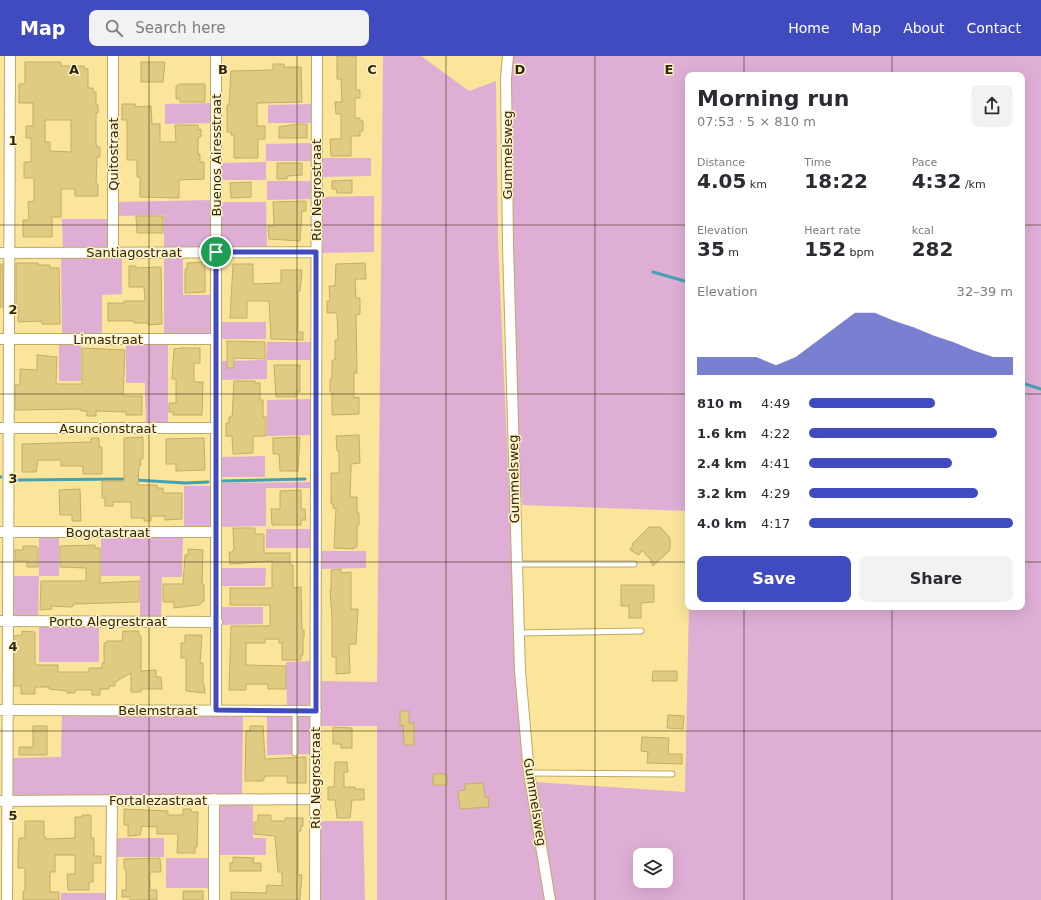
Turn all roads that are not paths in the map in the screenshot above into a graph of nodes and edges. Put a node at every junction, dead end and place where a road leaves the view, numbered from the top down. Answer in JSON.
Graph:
{"nodes":[{"id":1,"x":10,"y":56,"type":"edge"},
{"id":2,"x":113,"y":56,"type":"edge"},
{"id":3,"x":216,"y":56,"type":"edge"},
{"id":4,"x":317,"y":56,"type":"edge"},
{"id":5,"x":508,"y":56,"type":"edge"},
{"id":6,"x":113,"y":251,"type":"junction"},
{"id":7,"x":216,"y":252,"type":"junction"},
{"id":8,"x":316,"y":252,"type":"junction"},
{"id":9,"x":0,"y":253,"type":"edge"},
{"id":10,"x":11,"y":253,"type":"junction"},
{"id":11,"x":5,"y":339,"type":"edge"},
{"id":12,"x":216,"y":339,"type":"junction"},
{"id":13,"x":5,"y":428,"type":"edge"},
{"id":14,"x":216,"y":428,"type":"junction"},
{"id":15,"x":4,"y":532,"type":"edge"},
{"id":16,"x":216,"y":532,"type":"junction"},
{"id":17,"x":516,"y":564,"type":"junction"},
{"id":18,"x":634,"y":564,"type":"dead end"},
{"id":19,"x":4,"y":621,"type":"edge"},
{"id":20,"x":217,"y":622,"type":"junction"},
{"id":21,"x":641,"y":631,"type":"dead end"},
{"id":22,"x":518,"y":633,"type":"junction"},
{"id":23,"x":4,"y":710,"type":"edge"},
{"id":24,"x":216,"y":710,"type":"junction"},
{"id":25,"x":295,"y":711,"type":"junction"},
{"id":26,"x":316,"y":711,"type":"junction"},
{"id":27,"x":296,"y":753,"type":"dead end"},
{"id":28,"x":529,"y":773,"type":"junction"},
{"id":29,"x":672,"y":774,"type":"dead end"},
{"id":30,"x":315,"y":799,"type":"junction"},
{"id":31,"x":112,"y":800,"type":"junction"},
{"id":32,"x":214,"y":800,"type":"junction"},
{"id":33,"x":4,"y":801,"type":"edge"},
{"id":34,"x":7,"y":900,"type":"edge"},
{"id":35,"x":111,"y":900,"type":"edge"},
{"id":36,"x":214,"y":900,"type":"edge"},
{"id":37,"x":315,"y":900,"type":"edge"},
{"id":38,"x":550,"y":900,"type":"edge"}],
"edges":[{"from":1,"to":10,"type":"street"},
{"from":2,"to":6,"type":"street","name":"Quitostraat"},
{"from":3,"to":7,"type":"street","name":"Buenos Airesstraat"},
{"from":4,"to":8,"type":"street","name":"Rio Negrostraat"},
{"from":5,"to":17,"type":"street","name":"Gummelsweg"},
{"from":6,"to":7,"type":"street","name":"Santiagostraat"},
{"from":6,"to":10,"type":"street","name":"Santiagostraat"},
{"from":7,"to":8,"type":"street","name":"Santiagostraat"},
{"from":7,"to":12,"type":"street","name":"Buenos Airesstraat"},
{"from":8,"to":26,"type":"street","name":"Rio Negrostraat"},
{"from":9,"to":10,"type":"street","name":"Santiagostraat"},
{"from":10,"to":11,"type":"street"},
{"from":11,"to":12,"type":"street","name":"Limastraat"},
{"from":11,"to":13,"type":"street"},
{"from":12,"to":14,"type":"street","name":"Buenos Airesstraat"},
{"from":13,"to":14,"type":"street","name":"Asuncionstraat"},
{"from":13,"to":15,"type":"street"},
{"from":14,"to":16,"type":"street","name":"Buenos Airesstraat"},
{"from":15,"to":16,"type":"street","name":"Bogotastraat"},
{"from":15,"to":19,"type":"street"},
{"from":16,"to":20,"type":"street","name":"Buenos Airesstraat"},
{"from":17,"to":18,"type":"lane"},
{"from":17,"to":22,"type":"street","name":"Gummelsweg"},
{"from":19,"to":20,"type":"street","name":"Porto Alegrestraat"},
{"from":19,"to":23,"type":"street"},
{"from":20,"to":24,"type":"street","name":"Buenos Airesstraat"},
{"from":21,"to":22,"type":"lane"},
{"from":22,"to":28,"type":"street","name":"Gummelsweg"},
{"from":23,"to":24,"type":"street","name":"Belemstraat"},
{"from":23,"to":33,"type":"street"},
{"from":24,"to":25,"type":"street","name":"Belemstraat"},
{"from":25,"to":26,"type":"street","name":"Belemstraat"},
{"from":25,"to":27,"type":"lane"},
{"from":26,"to":30,"type":"street","name":"Rio Negrostraat"},
{"from":28,"to":29,"type":"lane"},
{"from":28,"to":38,"type":"street","name":"Gummelsweg"},
{"from":30,"to":32,"type":"street","name":"Fortalezastraat"},
{"from":30,"to":37,"type":"street","name":"Rio Negrostraat"},
{"from":31,"to":32,"type":"street","name":"Fortalezastraat"},
{"from":31,"to":33,"type":"street","name":"Fortalezastraat"},
{"from":31,"to":35,"type":"street"},
{"from":32,"to":36,"type":"street"},
{"from":33,"to":34,"type":"street"}]}
